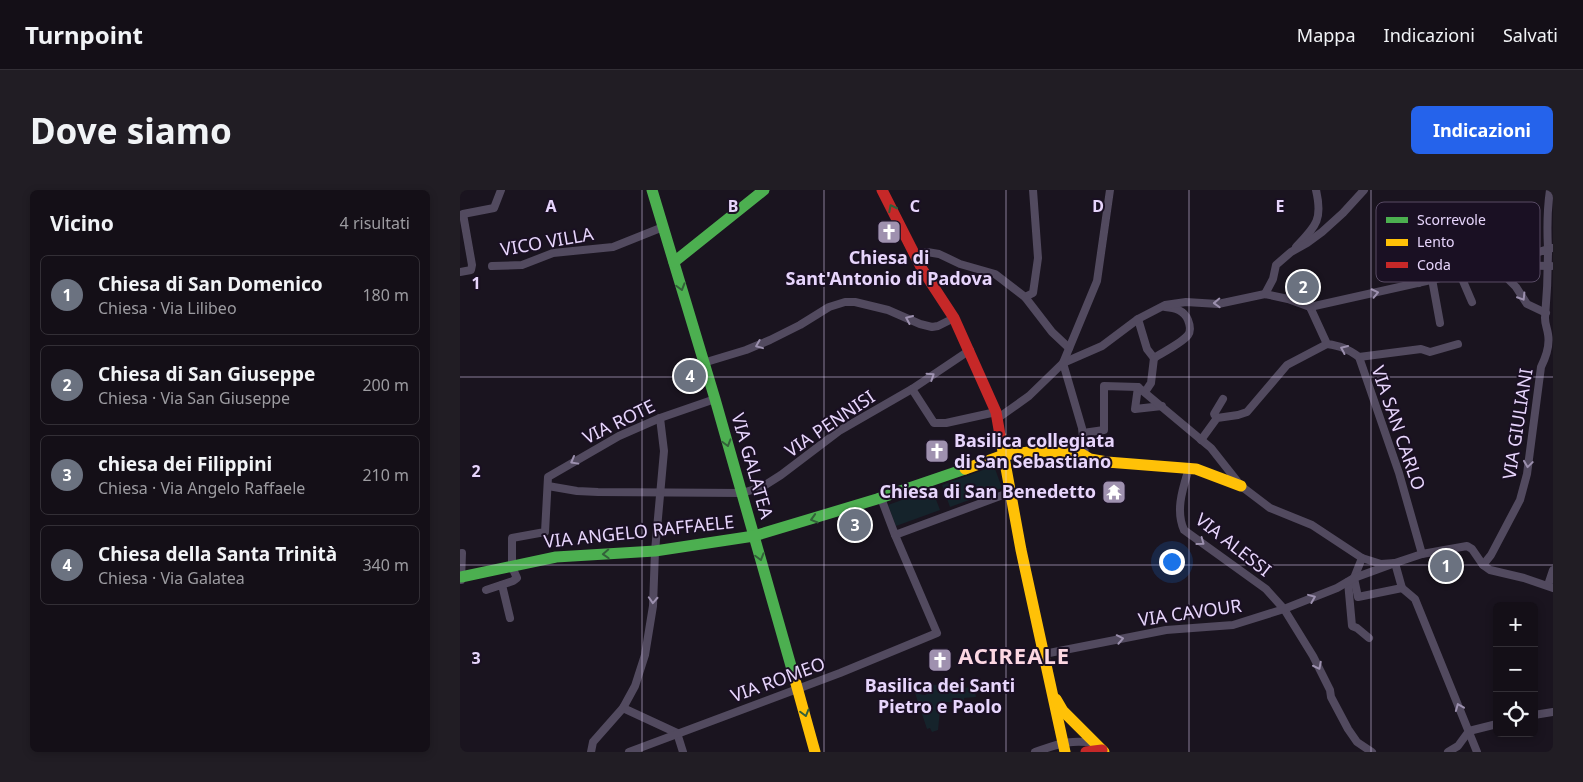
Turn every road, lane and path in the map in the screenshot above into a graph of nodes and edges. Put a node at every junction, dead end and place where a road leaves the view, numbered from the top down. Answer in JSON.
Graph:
{"nodes":[{"id":1,"x":501,"y":190,"type":"edge"},
{"id":2,"x":652,"y":190,"type":"edge"},
{"id":3,"x":764,"y":190,"type":"edge"},
{"id":4,"x":882,"y":190,"type":"edge"},
{"id":5,"x":1033,"y":190,"type":"edge"},
{"id":6,"x":1110,"y":190,"type":"edge"},
{"id":7,"x":1316,"y":190,"type":"edge"},
{"id":8,"x":1364,"y":190,"type":"edge"},
{"id":9,"x":1550,"y":190,"type":"edge"},
{"id":10,"x":663,"y":227,"type":"junction"},
{"id":11,"x":1550,"y":248,"type":"edge"},
{"id":12,"x":1290,"y":252,"type":"junction"},
{"id":13,"x":916,"y":255,"type":"junction"},
{"id":14,"x":674,"y":262,"type":"junction"},
{"id":15,"x":492,"y":266,"type":"dead end"},
{"id":16,"x":1550,"y":266,"type":"edge"},
{"id":17,"x":460,"y":272,"type":"edge"},
{"id":18,"x":1422,"y":282,"type":"edge"},
{"id":19,"x":1433,"y":282,"type":"edge"},
{"id":20,"x":1463,"y":282,"type":"edge"},
{"id":21,"x":1511,"y":282,"type":"edge"},
{"id":22,"x":1419,"y":283,"type":"joint"},
{"id":23,"x":1265,"y":294,"type":"junction"},
{"id":24,"x":1026,"y":298,"type":"junction"},
{"id":25,"x":1472,"y":302,"type":"dead end"},
{"id":26,"x":1161,"y":306,"type":"junction"},
{"id":27,"x":1310,"y":307,"type":"junction"},
{"id":28,"x":1548,"y":310,"type":"edge"},
{"id":29,"x":954,"y":318,"type":"junction"},
{"id":30,"x":1138,"y":319,"type":"junction"},
{"id":31,"x":1440,"y":323,"type":"dead end"},
{"id":32,"x":1327,"y":344,"type":"junction"},
{"id":33,"x":1458,"y":344,"type":"dead end"},
{"id":34,"x":1069,"y":348,"type":"junction"},
{"id":35,"x":970,"y":350,"type":"junction"},
{"id":36,"x":1359,"y":357,"type":"junction"},
{"id":37,"x":1154,"y":358,"type":"junction"},
{"id":38,"x":703,"y":362,"type":"junction"},
{"id":39,"x":1062,"y":367,"type":"junction"},
{"id":40,"x":1138,"y":387,"type":"junction"},
{"id":41,"x":912,"y":389,"type":"junction"},
{"id":42,"x":1145,"y":392,"type":"junction"},
{"id":43,"x":715,"y":399,"type":"junction"},
{"id":44,"x":1223,"y":399,"type":"dead end"},
{"id":45,"x":1162,"y":406,"type":"junction"},
{"id":46,"x":996,"y":412,"type":"junction"},
{"id":47,"x":660,"y":418,"type":"junction"},
{"id":48,"x":1217,"y":418,"type":"junction"},
{"id":49,"x":1083,"y":431,"type":"junction"},
{"id":50,"x":1201,"y":440,"type":"junction"},
{"id":51,"x":1083,"y":454,"type":"junction"},
{"id":52,"x":1004,"y":455,"type":"junction"},
{"id":53,"x":1192,"y":469,"type":"junction"},
{"id":54,"x":548,"y":486,"type":"junction"},
{"id":55,"x":1241,"y":486,"type":"junction"},
{"id":56,"x":660,"y":492,"type":"junction"},
{"id":57,"x":742,"y":493,"type":"junction"},
{"id":58,"x":1011,"y":494,"type":"junction"},
{"id":59,"x":879,"y":498,"type":"junction"},
{"id":60,"x":754,"y":536,"type":"junction"},
{"id":61,"x":896,"y":536,"type":"junction"},
{"id":62,"x":655,"y":551,"type":"junction"},
{"id":63,"x":462,"y":553,"type":"dead end"},
{"id":64,"x":1422,"y":554,"type":"junction"},
{"id":65,"x":1362,"y":558,"type":"junction"},
{"id":66,"x":1395,"y":563,"type":"junction"},
{"id":67,"x":1483,"y":564,"type":"junction"},
{"id":68,"x":512,"y":568,"type":"junction"},
{"id":69,"x":1553,"y":570,"type":"edge"},
{"id":70,"x":461,"y":579,"type":"edge"},
{"id":71,"x":1351,"y":580,"type":"junction"},
{"id":72,"x":502,"y":585,"type":"junction"},
{"id":73,"x":1550,"y":587,"type":"edge"},
{"id":74,"x":1402,"y":588,"type":"junction"},
{"id":75,"x":486,"y":590,"type":"dead end"},
{"id":76,"x":1284,"y":609,"type":"junction"},
{"id":77,"x":510,"y":618,"type":"dead end"},
{"id":78,"x":1368,"y":638,"type":"dead end"},
{"id":79,"x":1044,"y":654,"type":"junction"},
{"id":80,"x":798,"y":689,"type":"junction"},
{"id":81,"x":1053,"y":693,"type":"junction"},
{"id":82,"x":623,"y":708,"type":"junction"},
{"id":83,"x":1553,"y":712,"type":"edge"},
{"id":84,"x":1538,"y":714,"type":"edge"},
{"id":85,"x":1493,"y":725,"type":"edge"},
{"id":86,"x":1469,"y":731,"type":"junction"},
{"id":87,"x":677,"y":733,"type":"junction"},
{"id":88,"x":1064,"y":748,"type":"edge"},
{"id":89,"x":1101,"y":749,"type":"edge"},
{"id":90,"x":591,"y":752,"type":"edge"},
{"id":91,"x":629,"y":752,"type":"edge"},
{"id":92,"x":683,"y":752,"type":"edge"},
{"id":93,"x":815,"y":752,"type":"edge"},
{"id":94,"x":1035,"y":752,"type":"edge"},
{"id":95,"x":1086,"y":752,"type":"edge"},
{"id":96,"x":1372,"y":752,"type":"edge"},
{"id":97,"x":1448,"y":752,"type":"edge"},
{"id":98,"x":1477,"y":752,"type":"edge"}],
"edges":[{"from":1,"to":17,"type":"street"},
{"from":2,"to":10,"type":"street","name":"VIA GALATEA"},
{"from":3,"to":14,"type":"street"},
{"from":13,"to":4,"type":"street","one_way":true},
{"from":5,"to":24,"type":"street"},
{"from":6,"to":34,"type":"street"},
{"from":7,"to":12,"type":"street"},
{"from":8,"to":12,"type":"street"},
{"from":9,"to":11,"type":"street","name":"VIA GIULIANI"},
{"from":10,"to":14,"type":"street","name":"VIA GALATEA"},
{"from":10,"to":15,"type":"street","name":"VICO VILLA"},
{"from":11,"to":16,"type":"street","name":"VIA GIULIANI"},
{"from":12,"to":23,"type":"street"},
{"from":13,"to":24,"type":"street"},
{"from":13,"to":29,"type":"street"},
{"from":14,"to":38,"type":"street","name":"VIA GALATEA","one_way":true},
{"from":16,"to":28,"type":"street","name":"VIA GIULIANI"},
{"from":18,"to":22,"type":"street"},
{"from":19,"to":31,"type":"street"},
{"from":20,"to":25,"type":"street"},
{"from":21,"to":28,"type":"street","one_way":true},
{"from":27,"to":22,"type":"street","one_way":true},
{"from":23,"to":26,"type":"street","one_way":true},
{"from":23,"to":27,"type":"street"},
{"from":24,"to":34,"type":"street"},
{"from":26,"to":30,"type":"street"},
{"from":26,"to":37,"type":"street"},
{"from":27,"to":32,"type":"street"},
{"from":28,"to":67,"type":"street","name":"VIA GIULIANI","one_way":true},
{"from":29,"to":35,"type":"street"},
{"from":29,"to":38,"type":"street","one_way":true},
{"from":30,"to":37,"type":"street"},
{"from":30,"to":39,"type":"street"},
{"from":36,"to":32,"type":"street","name":"VIA SAN CARLO","one_way":true},
{"from":32,"to":48,"type":"street"},
{"from":33,"to":36,"type":"street"},
{"from":34,"to":39,"type":"street"},
{"from":41,"to":35,"type":"street","name":"VIA PENNISI","one_way":true},
{"from":35,"to":46,"type":"street"},
{"from":36,"to":64,"type":"street","name":"VIA SAN CARLO"},
{"from":37,"to":42,"type":"street"},
{"from":38,"to":43,"type":"street","name":"VIA GALATEA"},
{"from":39,"to":46,"type":"street"},
{"from":39,"to":49,"type":"street"},
{"from":40,"to":42,"type":"street"},
{"from":40,"to":45,"type":"street"},
{"from":40,"to":49,"type":"street"},
{"from":41,"to":46,"type":"street"},
{"from":41,"to":57,"type":"street","name":"VIA PENNISI"},
{"from":42,"to":45,"type":"street"},
{"from":43,"to":47,"type":"street","name":"VIA ROTE"},
{"from":43,"to":57,"type":"street","name":"VIA GALATEA","one_way":true},
{"from":44,"to":48,"type":"street"},
{"from":45,"to":50,"type":"street"},
{"from":46,"to":52,"type":"street"},
{"from":47,"to":54,"type":"street","name":"VIA ROTE","one_way":true},
{"from":47,"to":56,"type":"street"},
{"from":48,"to":50,"type":"street"},
{"from":49,"to":51,"type":"street"},
{"from":50,"to":55,"type":"street"},
{"from":51,"to":52,"type":"street","name":"VIA ANGELO RAFFAELE"},
{"from":51,"to":53,"type":"street","name":"VIA ANGELO RAFFAELE"},
{"from":52,"to":58,"type":"street"},
{"from":52,"to":59,"type":"street","name":"VIA ANGELO RAFFAELE"},
{"from":53,"to":55,"type":"street","name":"VIA ANGELO RAFFAELE"},
{"from":53,"to":76,"type":"street","name":"VIA ALESSI","one_way":true},
{"from":54,"to":56,"type":"street","name":"VIA PENNISI"},
{"from":54,"to":68,"type":"street"},
{"from":55,"to":65,"type":"street"},
{"from":56,"to":57,"type":"street","name":"VIA PENNISI"},
{"from":56,"to":62,"type":"street"},
{"from":57,"to":60,"type":"street","name":"VIA GALATEA"},
{"from":58,"to":61,"type":"street"},
{"from":58,"to":79,"type":"street"},
{"from":59,"to":60,"type":"street","name":"VIA ANGELO RAFFAELE","one_way":true},
{"from":59,"to":61,"type":"street"},
{"from":60,"to":62,"type":"street","name":"VIA ANGELO RAFFAELE"},
{"from":60,"to":80,"type":"street","name":"VIA GALATEA","one_way":true},
{"from":61,"to":80,"type":"street","name":"VIA ROMEO"},
{"from":62,"to":68,"type":"street","name":"VIA ANGELO RAFFAELE","one_way":true},
{"from":62,"to":82,"type":"street","one_way":true},
{"from":63,"to":70,"type":"street"},
{"from":64,"to":66,"type":"street","name":"VIA CAVOUR"},
{"from":64,"to":67,"type":"street","name":"VIA CAVOUR"},
{"from":65,"to":66,"type":"street"},
{"from":65,"to":71,"type":"street"},
{"from":66,"to":71,"type":"street","name":"VIA CAVOUR"},
{"from":66,"to":74,"type":"street"},
{"from":67,"to":73,"type":"street"},
{"from":68,"to":70,"type":"street","name":"VIA ANGELO RAFFAELE"},
{"from":68,"to":72,"type":"street"},
{"from":69,"to":73,"type":"street"},
{"from":71,"to":74,"type":"street"},
{"from":76,"to":71,"type":"street","name":"VIA CAVOUR","one_way":true},
{"from":71,"to":78,"type":"street"},
{"from":72,"to":75,"type":"street"},
{"from":72,"to":77,"type":"street"},
{"from":86,"to":74,"type":"street","one_way":true},
{"from":79,"to":76,"type":"street","name":"VIA CAVOUR","one_way":true},
{"from":76,"to":96,"type":"street","name":"VIA ALESSI","one_way":true},
{"from":79,"to":81,"type":"street"},
{"from":80,"to":87,"type":"street","name":"VIA ROMEO"},
{"from":80,"to":93,"type":"street","name":"VIA GALATEA","one_way":true},
{"from":81,"to":88,"type":"street"},
{"from":81,"to":89,"type":"street"},
{"from":82,"to":87,"type":"street"},
{"from":82,"to":90,"type":"street"},
{"from":83,"to":84,"type":"street"},
{"from":85,"to":86,"type":"street"},
{"from":86,"to":97,"type":"street"},
{"from":86,"to":98,"type":"street"},
{"from":87,"to":91,"type":"street","name":"VIA ROMEO"},
{"from":87,"to":92,"type":"street"},
{"from":88,"to":89,"type":"street"},
{"from":88,"to":94,"type":"street"},
{"from":89,"to":95,"type":"street"}]}
